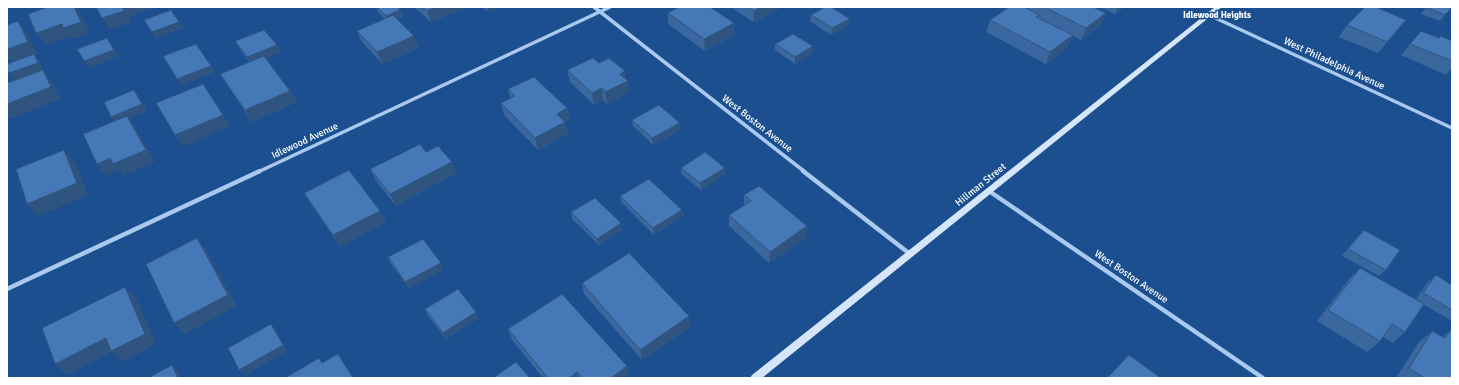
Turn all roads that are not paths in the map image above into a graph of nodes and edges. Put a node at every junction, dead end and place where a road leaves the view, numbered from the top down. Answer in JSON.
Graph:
{"nodes":[{"id":1,"x":594,"y":7,"type":"edge"},
{"id":2,"x":610,"y":7,"type":"edge"},
{"id":3,"x":1219,"y":7,"type":"edge"},
{"id":4,"x":600,"y":12,"type":"junction"},
{"id":5,"x":1209,"y":15,"type":"junction"},
{"id":6,"x":1452,"y":128,"type":"edge"},
{"id":7,"x":989,"y":191,"type":"junction"},
{"id":8,"x":910,"y":254,"type":"junction"},
{"id":9,"x":7,"y":289,"type":"edge"},
{"id":10,"x":755,"y":378,"type":"edge"},
{"id":11,"x":1263,"y":378,"type":"edge"}],
"edges":[{"from":1,"to":4,"type":"street","name":"West Boston Avenue"},
{"from":2,"to":4,"type":"street","name":"Idlewood Avenue"},
{"from":3,"to":5,"type":"street","name":"Hillman Street"},
{"from":4,"to":8,"type":"street","name":"West Boston Avenue"},
{"from":4,"to":9,"type":"street","name":"Idlewood Avenue"},
{"from":5,"to":6,"type":"street","name":"West Philadelphia Avenue"},
{"from":5,"to":7,"type":"street","name":"Hillman Street"},
{"from":7,"to":8,"type":"street","name":"Hillman Street"},
{"from":7,"to":11,"type":"street","name":"West Boston Avenue"},
{"from":8,"to":10,"type":"street","name":"Hillman Street"}]}
